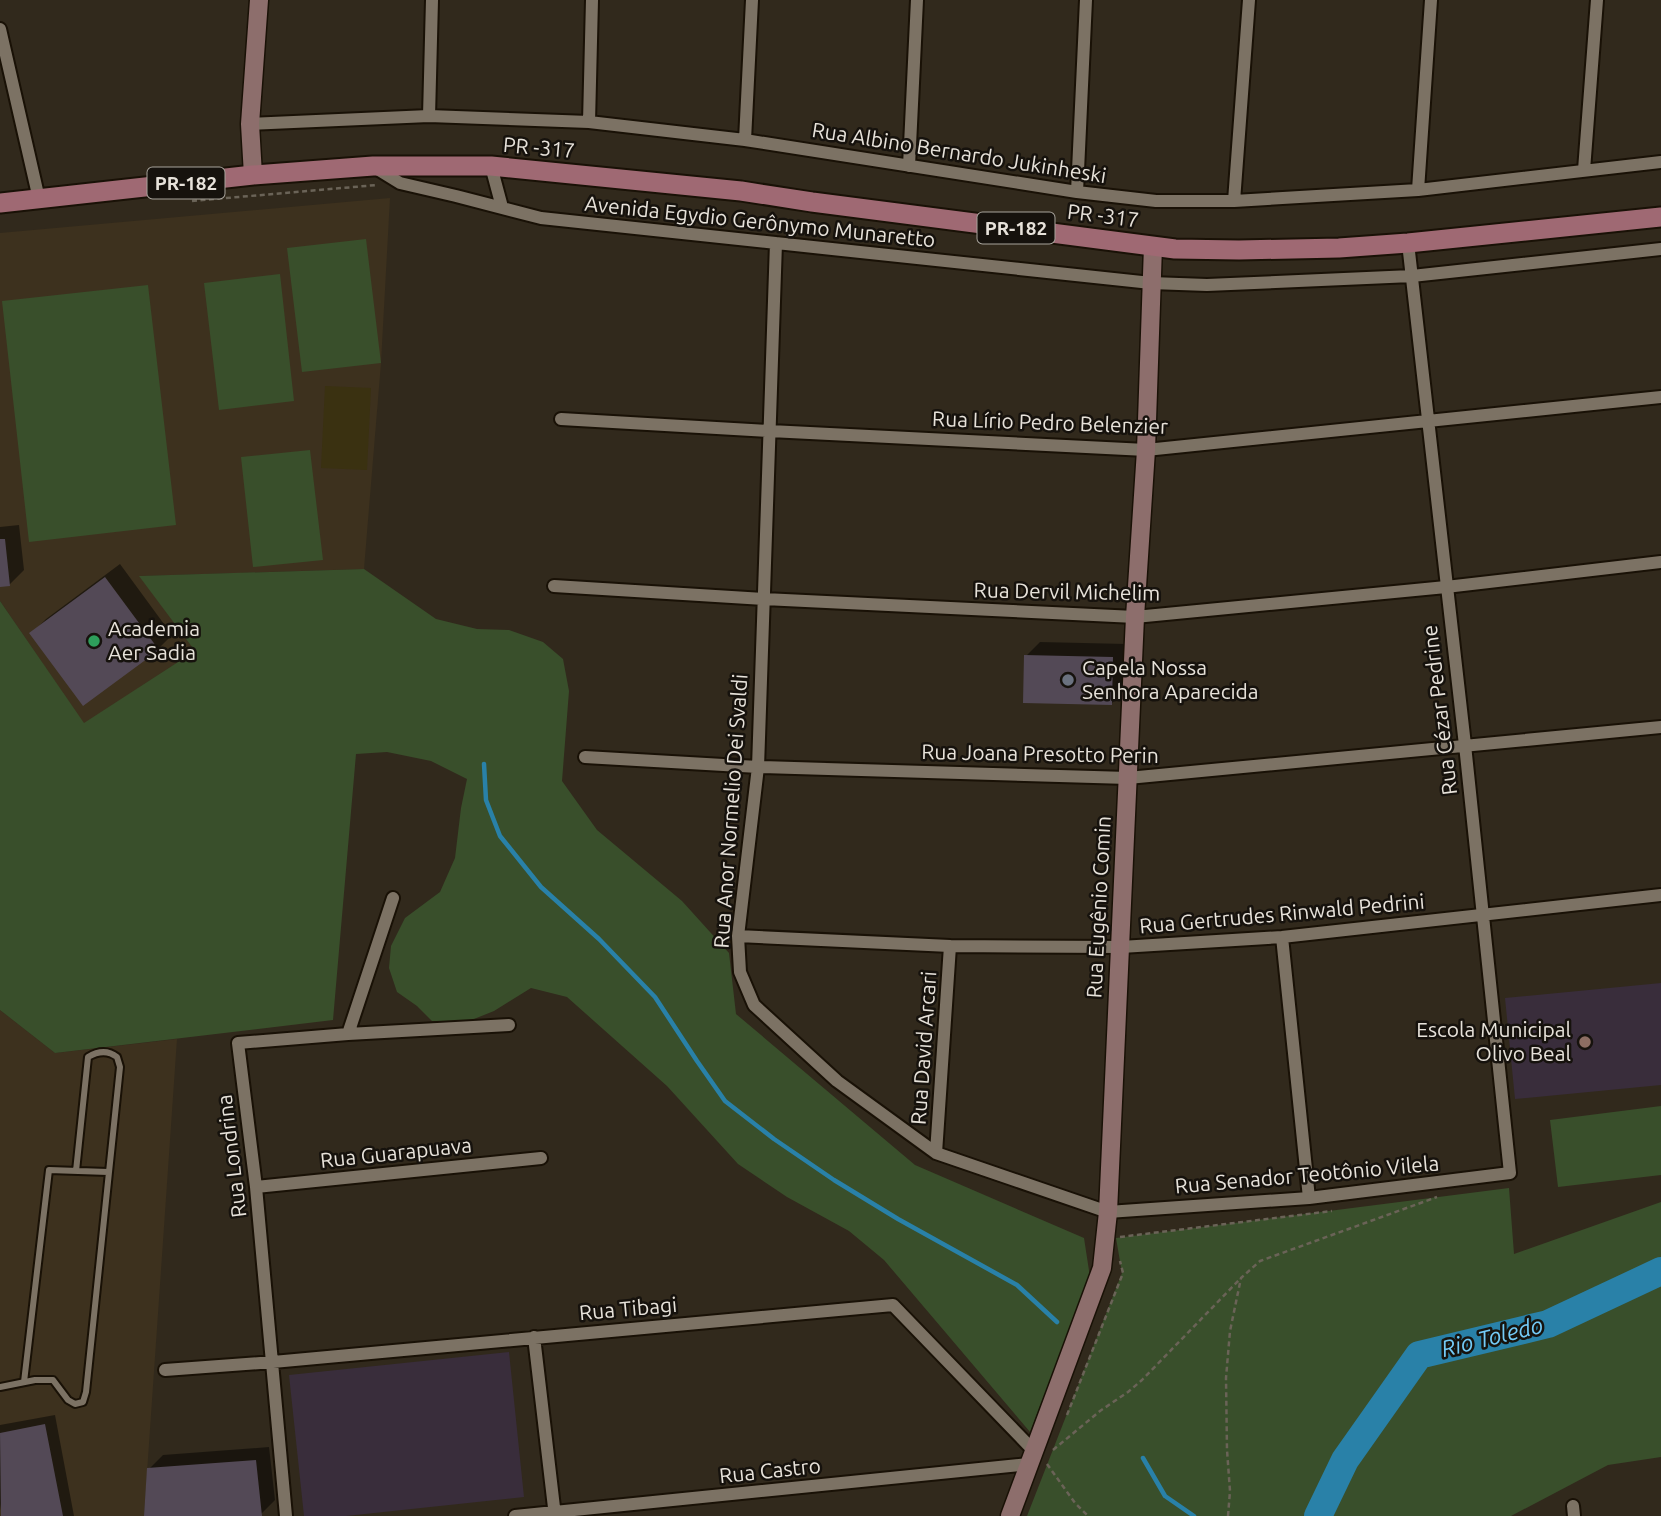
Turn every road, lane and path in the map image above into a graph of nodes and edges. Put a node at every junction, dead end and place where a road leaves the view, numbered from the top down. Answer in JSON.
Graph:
{"nodes":[{"id":1,"x":259,"y":0,"type":"edge"},
{"id":2,"x":432,"y":0,"type":"edge"},
{"id":3,"x":592,"y":0,"type":"edge"},
{"id":4,"x":752,"y":0,"type":"edge"},
{"id":5,"x":917,"y":0,"type":"edge"},
{"id":6,"x":1086,"y":0,"type":"edge"},
{"id":7,"x":1249,"y":0,"type":"edge"},
{"id":8,"x":1431,"y":0,"type":"edge"},
{"id":9,"x":1597,"y":0,"type":"edge"},
{"id":10,"x":0,"y":29,"type":"edge"},
{"id":11,"x":429,"y":116,"type":"junction"},
{"id":12,"x":589,"y":122,"type":"junction"},
{"id":13,"x":250,"y":124,"type":"junction"},
{"id":14,"x":745,"y":140,"type":"junction"},
{"id":15,"x":1661,"y":162,"type":"edge"},
{"id":16,"x":373,"y":166,"type":"junction"},
{"id":17,"x":491,"y":166,"type":"junction"},
{"id":18,"x":909,"y":166,"type":"junction"},
{"id":19,"x":1584,"y":170,"type":"junction"},
{"id":20,"x":253,"y":175,"type":"junction"},
{"id":21,"x":400,"y":183,"type":"junction"},
{"id":22,"x":1418,"y":190,"type":"junction"},
{"id":23,"x":1077,"y":192,"type":"junction"},
{"id":24,"x":38,"y":199,"type":"junction"},
{"id":25,"x":193,"y":201,"type":"dead end"},
{"id":26,"x":1234,"y":201,"type":"junction"},
{"id":27,"x":0,"y":203,"type":"edge"},
{"id":28,"x":502,"y":207,"type":"junction"},
{"id":29,"x":1661,"y":217,"type":"edge"},
{"id":30,"x":776,"y":243,"type":"junction"},
{"id":31,"x":1408,"y":243,"type":"junction"},
{"id":32,"x":1153,"y":246,"type":"junction"},
{"id":33,"x":1661,"y":249,"type":"edge"},
{"id":34,"x":1412,"y":276,"type":"junction"},
{"id":35,"x":1151,"y":283,"type":"junction"},
{"id":36,"x":1661,"y":397,"type":"edge"},
{"id":37,"x":561,"y":419,"type":"dead end"},
{"id":38,"x":1427,"y":421,"type":"junction"},
{"id":39,"x":770,"y":432,"type":"junction"},
{"id":40,"x":1146,"y":450,"type":"junction"},
{"id":41,"x":1661,"y":562,"type":"edge"},
{"id":42,"x":554,"y":586,"type":"dead end"},
{"id":43,"x":1446,"y":587,"type":"junction"},
{"id":44,"x":764,"y":599,"type":"junction"},
{"id":45,"x":1135,"y":617,"type":"junction"},
{"id":46,"x":1661,"y":727,"type":"edge"},
{"id":47,"x":1465,"y":745,"type":"junction"},
{"id":48,"x":584,"y":757,"type":"dead end"},
{"id":49,"x":758,"y":767,"type":"junction"},
{"id":50,"x":1128,"y":778,"type":"junction"},
{"id":51,"x":1661,"y":895,"type":"edge"},
{"id":52,"x":393,"y":898,"type":"dead end"},
{"id":53,"x":1482,"y":916,"type":"junction"},
{"id":54,"x":738,"y":936,"type":"junction"},
{"id":55,"x":1282,"y":937,"type":"junction"},
{"id":56,"x":950,"y":946,"type":"junction"},
{"id":57,"x":1121,"y":947,"type":"junction"},
{"id":58,"x":509,"y":1025,"type":"dead end"},
{"id":59,"x":348,"y":1034,"type":"junction"},
{"id":60,"x":936,"y":1153,"type":"junction"},
{"id":61,"x":541,"y":1158,"type":"dead end"},
{"id":62,"x":76,"y":1171,"type":"junction"},
{"id":63,"x":108,"y":1172,"type":"junction"},
{"id":64,"x":1510,"y":1173,"type":"joint"},
{"id":65,"x":256,"y":1187,"type":"junction"},
{"id":66,"x":1309,"y":1198,"type":"junction"},
{"id":67,"x":1410,"y":1201,"type":"dead end"},
{"id":68,"x":1343,"y":1209,"type":"dead end"},
{"id":69,"x":1108,"y":1212,"type":"junction"},
{"id":70,"x":1116,"y":1238,"type":"dead end"},
{"id":71,"x":1120,"y":1261,"type":"dead end"},
{"id":72,"x":1241,"y":1278,"type":"junction"},
{"id":73,"x":534,"y":1337,"type":"junction"},
{"id":74,"x":273,"y":1362,"type":"junction"},
{"id":75,"x":165,"y":1370,"type":"dead end"},
{"id":76,"x":24,"y":1382,"type":"junction"},
{"id":77,"x":0,"y":1387,"type":"edge"},
{"id":78,"x":1066,"y":1417,"type":"dead end"},
{"id":79,"x":1057,"y":1440,"type":"dead end"},
{"id":80,"x":1038,"y":1455,"type":"junction"},
{"id":81,"x":555,"y":1514,"type":"edge"},
{"id":82,"x":286,"y":1516,"type":"edge"},
{"id":83,"x":514,"y":1516,"type":"edge"},
{"id":84,"x":1010,"y":1516,"type":"edge"},
{"id":85,"x":1088,"y":1516,"type":"edge"},
{"id":86,"x":1228,"y":1516,"type":"edge"}],
"edges":[{"from":1,"to":13,"type":"street"},
{"from":2,"to":11,"type":"street"},
{"from":3,"to":12,"type":"street"},
{"from":4,"to":14,"type":"street"},
{"from":5,"to":18,"type":"street"},
{"from":6,"to":23,"type":"street"},
{"from":7,"to":26,"type":"street"},
{"from":8,"to":22,"type":"street"},
{"from":9,"to":19,"type":"street"},
{"from":10,"to":24,"type":"street"},
{"from":11,"to":12,"type":"street","name":"Rua Albino Bernardo Jukinheski"},
{"from":11,"to":13,"type":"street","name":"Rua Albino Bernardo Jukinheski"},
{"from":12,"to":14,"type":"street","name":"Rua Albino Bernardo Jukinheski"},
{"from":13,"to":20,"type":"street"},
{"from":14,"to":18,"type":"street","name":"Rua Albino Bernardo Jukinheski"},
{"from":15,"to":19,"type":"street","name":"Rua Albino Bernardo Jukinheski"},
{"from":16,"to":17,"type":"main road","name":"PR -317","number":"PR-182"},
{"from":16,"to":20,"type":"main road","name":"PR-182","number":"PR-182"},
{"from":16,"to":21,"type":"street","name":"Avenida Egydio Gerônymo Munaretto"},
{"from":17,"to":28,"type":"street"},
{"from":17,"to":32,"type":"main road","name":"PR -317","number":"PR-182"},
{"from":18,"to":23,"type":"street","name":"Rua Albino Bernardo Jukinheski"},
{"from":19,"to":22,"type":"street","name":"Rua Albino Bernardo Jukinheski"},
{"from":20,"to":24,"type":"main road","name":"PR-182","number":"PR-182"},
{"from":21,"to":25,"type":"path"},
{"from":21,"to":28,"type":"street","name":"Avenida Egydio Gerônymo Munaretto"},
{"from":22,"to":26,"type":"street","name":"Rua Albino Bernardo Jukinheski"},
{"from":23,"to":26,"type":"street","name":"Rua Albino Bernardo Jukinheski"},
{"from":24,"to":27,"type":"main road","name":"PR-182","number":"PR-182"},
{"from":28,"to":30,"type":"street","name":"Avenida Egydio Gerônymo Munaretto"},
{"from":29,"to":31,"type":"main road","name":"PR -317","number":"PR-182"},
{"from":30,"to":35,"type":"street","name":"Avenida Egydio Gerônymo Munaretto"},
{"from":30,"to":39,"type":"street","name":"Rua Anor Normelio Dei Svaldi"},
{"from":31,"to":32,"type":"main road","name":"PR -317","number":"PR-182"},
{"from":31,"to":34,"type":"street","name":"Rua Cézar Pedrine"},
{"from":32,"to":35,"type":"street","name":"Rua Eugênio Comin"},
{"from":33,"to":34,"type":"street","name":"Avenida Egydio Gerônymo Munaretto"},
{"from":34,"to":35,"type":"street","name":"Avenida Egydio Gerônymo Munaretto"},
{"from":34,"to":38,"type":"street","name":"Rua Cézar Pedrine"},
{"from":35,"to":40,"type":"street","name":"Rua Eugênio Comin"},
{"from":36,"to":38,"type":"street","name":"Rua Lírio Pedro Belenzier"},
{"from":37,"to":39,"type":"street","name":"Rua Lírio Pedro Belenzier"},
{"from":38,"to":40,"type":"street","name":"Rua Lírio Pedro Belenzier"},
{"from":38,"to":43,"type":"street","name":"Rua Cézar Pedrine"},
{"from":39,"to":40,"type":"street","name":"Rua Lírio Pedro Belenzier"},
{"from":39,"to":44,"type":"street","name":"Rua Anor Normelio Dei Svaldi"},
{"from":40,"to":45,"type":"street","name":"Rua Eugênio Comin"},
{"from":41,"to":43,"type":"street","name":"Rua Dervil Michelim"},
{"from":42,"to":44,"type":"street","name":"Rua Dervil Michelim"},
{"from":43,"to":45,"type":"street","name":"Rua Dervil Michelim"},
{"from":43,"to":47,"type":"street","name":"Rua Cézar Pedrine"},
{"from":44,"to":45,"type":"street","name":"Rua Dervil Michelim"},
{"from":44,"to":49,"type":"street","name":"Rua Anor Normelio Dei Svaldi"},
{"from":45,"to":50,"type":"street","name":"Rua Eugênio Comin"},
{"from":46,"to":47,"type":"street","name":"Rua Joana Presotto Perin"},
{"from":47,"to":50,"type":"street","name":"Rua Joana Presotto Perin"},
{"from":47,"to":53,"type":"street","name":"Rua Cézar Pedrine"},
{"from":48,"to":49,"type":"street","name":"Rua Joana Presotto Perin"},
{"from":49,"to":50,"type":"street","name":"Rua Joana Presotto Perin"},
{"from":49,"to":54,"type":"street","name":"Rua Anor Normelio Dei Svaldi"},
{"from":50,"to":57,"type":"street","name":"Rua Eugênio Comin"},
{"from":51,"to":53,"type":"street","name":"Rua Gertrudes Rinwald Pedrini"},
{"from":52,"to":59,"type":"street"},
{"from":53,"to":55,"type":"street","name":"Rua Gertrudes Rinwald Pedrini"},
{"from":53,"to":64,"type":"street","name":"Rua Cézar Pedrine"},
{"from":54,"to":56,"type":"street","name":"Rua Gertrudes Rinwald Pedrini"},
{"from":54,"to":60,"type":"street","name":"Rua Anor Normelio Dei Svaldi"},
{"from":55,"to":57,"type":"street","name":"Rua Gertrudes Rinwald Pedrini"},
{"from":55,"to":66,"type":"street"},
{"from":56,"to":57,"type":"street","name":"Rua Gertrudes Rinwald Pedrini"},
{"from":56,"to":60,"type":"street","name":"Rua David Arcari"},
{"from":57,"to":69,"type":"street","name":"Rua Eugênio Comin"},
{"from":58,"to":59,"type":"street"},
{"from":59,"to":65,"type":"street","name":"Rua Londrina"},
{"from":60,"to":69,"type":"street","name":"Rua Anor Normelio Dei Svaldi"},
{"from":61,"to":65,"type":"street","name":"Rua Guarapuava"},
{"from":62,"to":63,"type":"lane"},
{"from":62,"to":63,"type":"lane"},
{"from":62,"to":76,"type":"lane"},
{"from":63,"to":76,"type":"lane"},
{"from":64,"to":66,"type":"street","name":"Rua Senador Teotônio Vilela"},
{"from":65,"to":74,"type":"street","name":"Rua Londrina"},
{"from":66,"to":69,"type":"street","name":"Rua Senador Teotônio Vilela"},
{"from":67,"to":72,"type":"path"},
{"from":68,"to":70,"type":"path"},
{"from":69,"to":80,"type":"street","name":"Rua Eugênio Comin"},
{"from":71,"to":78,"type":"path"},
{"from":72,"to":80,"type":"path"},
{"from":72,"to":86,"type":"path"},
{"from":73,"to":74,"type":"street","name":"Rua Tibagi"},
{"from":73,"to":80,"type":"street","name":"Rua Tibagi"},
{"from":73,"to":81,"type":"street"},
{"from":74,"to":75,"type":"street","name":"Rua Tibagi"},
{"from":74,"to":82,"type":"street","name":"Rua Londrina"},
{"from":76,"to":77,"type":"lane"},
{"from":79,"to":80,"type":"path"},
{"from":80,"to":81,"type":"street","name":"Rua Castro"},
{"from":80,"to":84,"type":"street","name":"Rua Eugênio Comin"},
{"from":80,"to":85,"type":"path"},
{"from":81,"to":83,"type":"street","name":"Rua Castro"}]}
